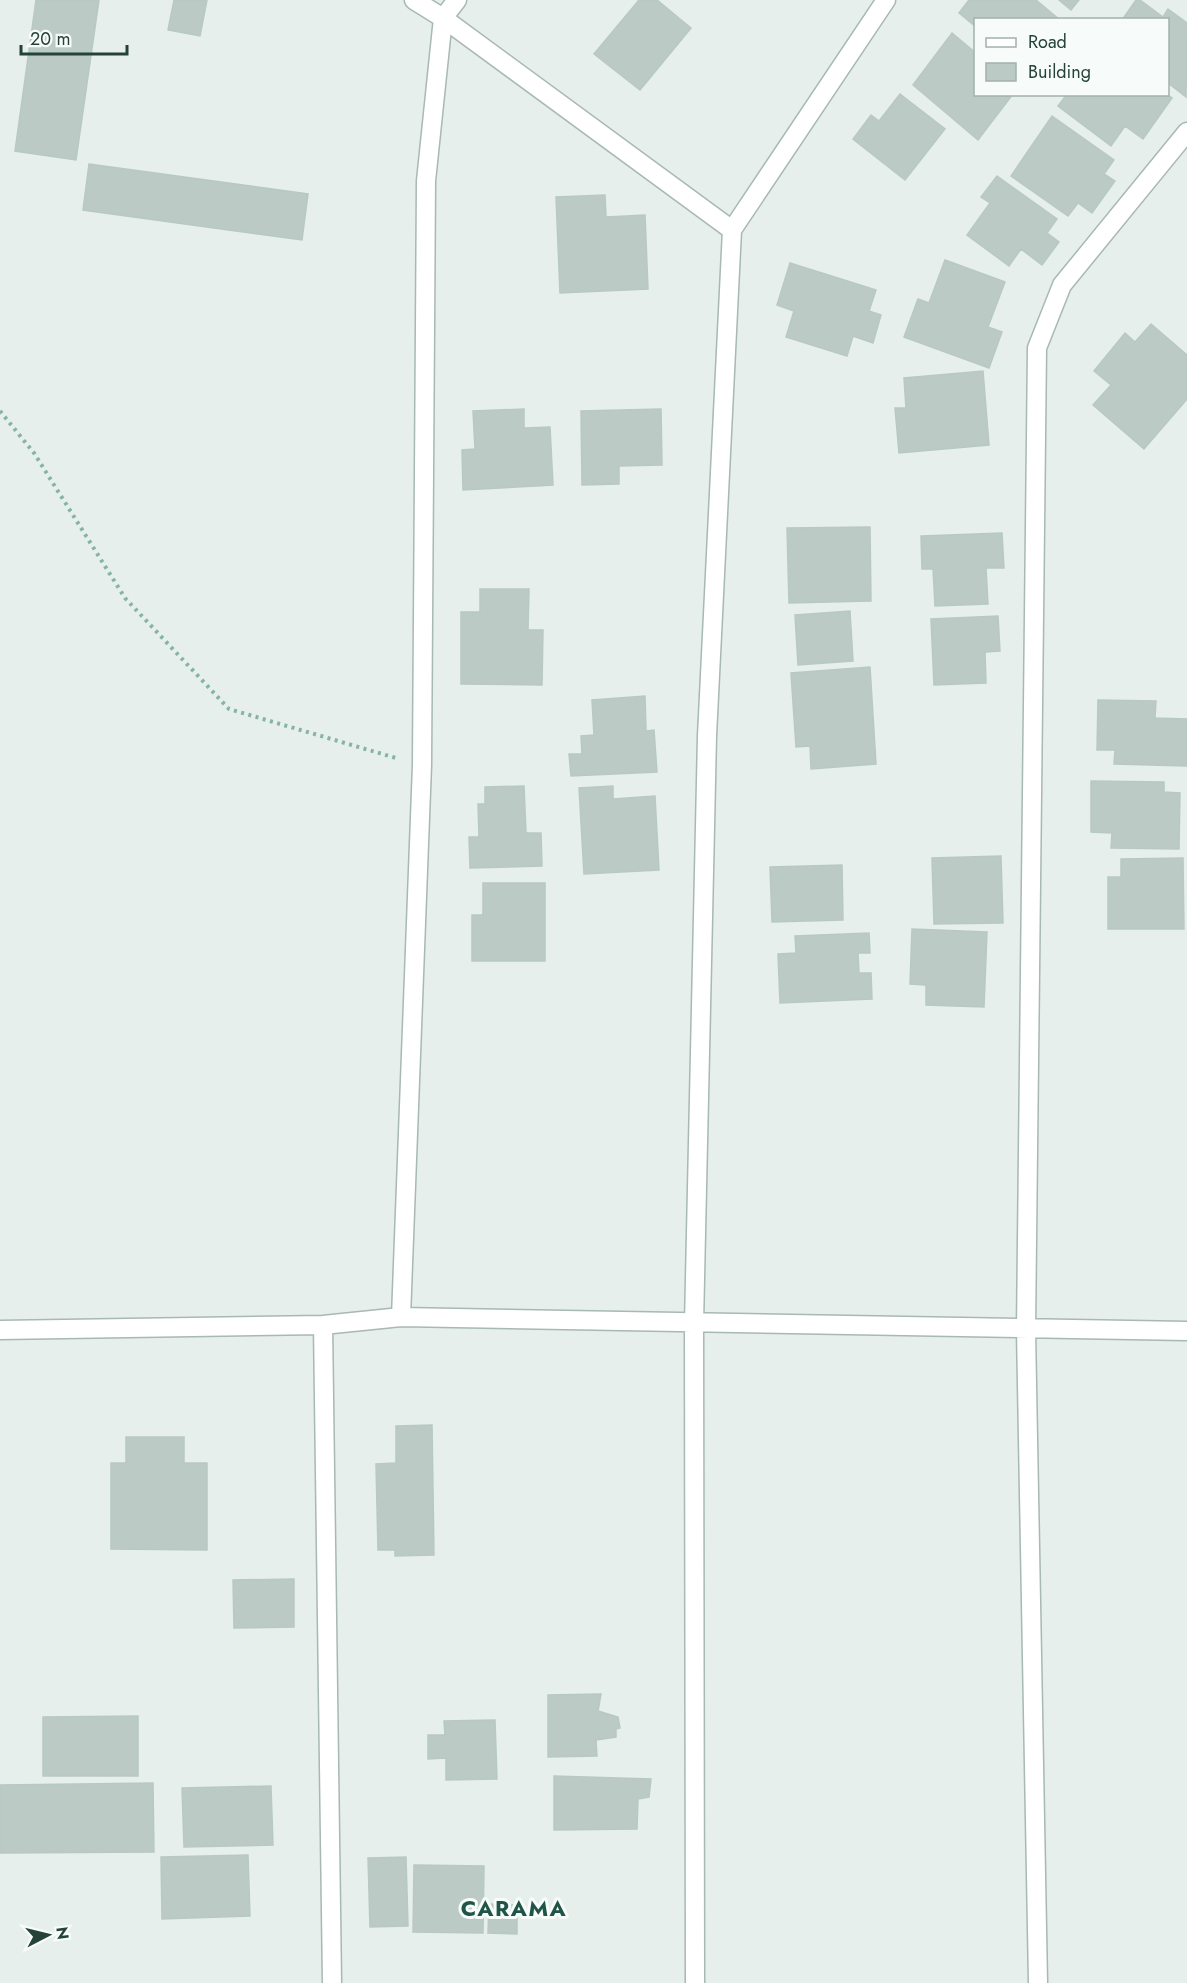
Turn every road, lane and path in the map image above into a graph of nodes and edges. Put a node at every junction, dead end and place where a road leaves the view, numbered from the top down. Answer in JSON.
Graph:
{"nodes":[{"id":1,"x":414,"y":0,"type":"edge"},
{"id":2,"x":457,"y":0,"type":"edge"},
{"id":3,"x":886,"y":0,"type":"edge"},
{"id":4,"x":443,"y":18,"type":"junction"},
{"id":5,"x":1187,"y":132,"type":"edge"},
{"id":6,"x":732,"y":230,"type":"junction"},
{"id":7,"x":0,"y":411,"type":"edge"},
{"id":8,"x":422,"y":765,"type":"junction"},
{"id":9,"x":402,"y":1317,"type":"junction"},
{"id":10,"x":694,"y":1324,"type":"junction"},
{"id":11,"x":323,"y":1325,"type":"junction"},
{"id":12,"x":0,"y":1330,"type":"edge"},
{"id":13,"x":1026,"y":1330,"type":"junction"},
{"id":14,"x":1187,"y":1331,"type":"edge"},
{"id":15,"x":332,"y":1983,"type":"edge"},
{"id":16,"x":695,"y":1983,"type":"edge"},
{"id":17,"x":1038,"y":1983,"type":"edge"}],
"edges":[{"from":1,"to":4,"type":"street"},
{"from":2,"to":4,"type":"street"},
{"from":3,"to":6,"type":"street"},
{"from":4,"to":6,"type":"street"},
{"from":4,"to":8,"type":"street"},
{"from":5,"to":13,"type":"street"},
{"from":6,"to":10,"type":"street"},
{"from":7,"to":8,"type":"path"},
{"from":8,"to":9,"type":"street"},
{"from":9,"to":10,"type":"street"},
{"from":9,"to":11,"type":"street"},
{"from":10,"to":13,"type":"street"},
{"from":10,"to":16,"type":"street"},
{"from":11,"to":12,"type":"street"},
{"from":11,"to":15,"type":"street"},
{"from":13,"to":14,"type":"street"},
{"from":13,"to":17,"type":"street"}]}
